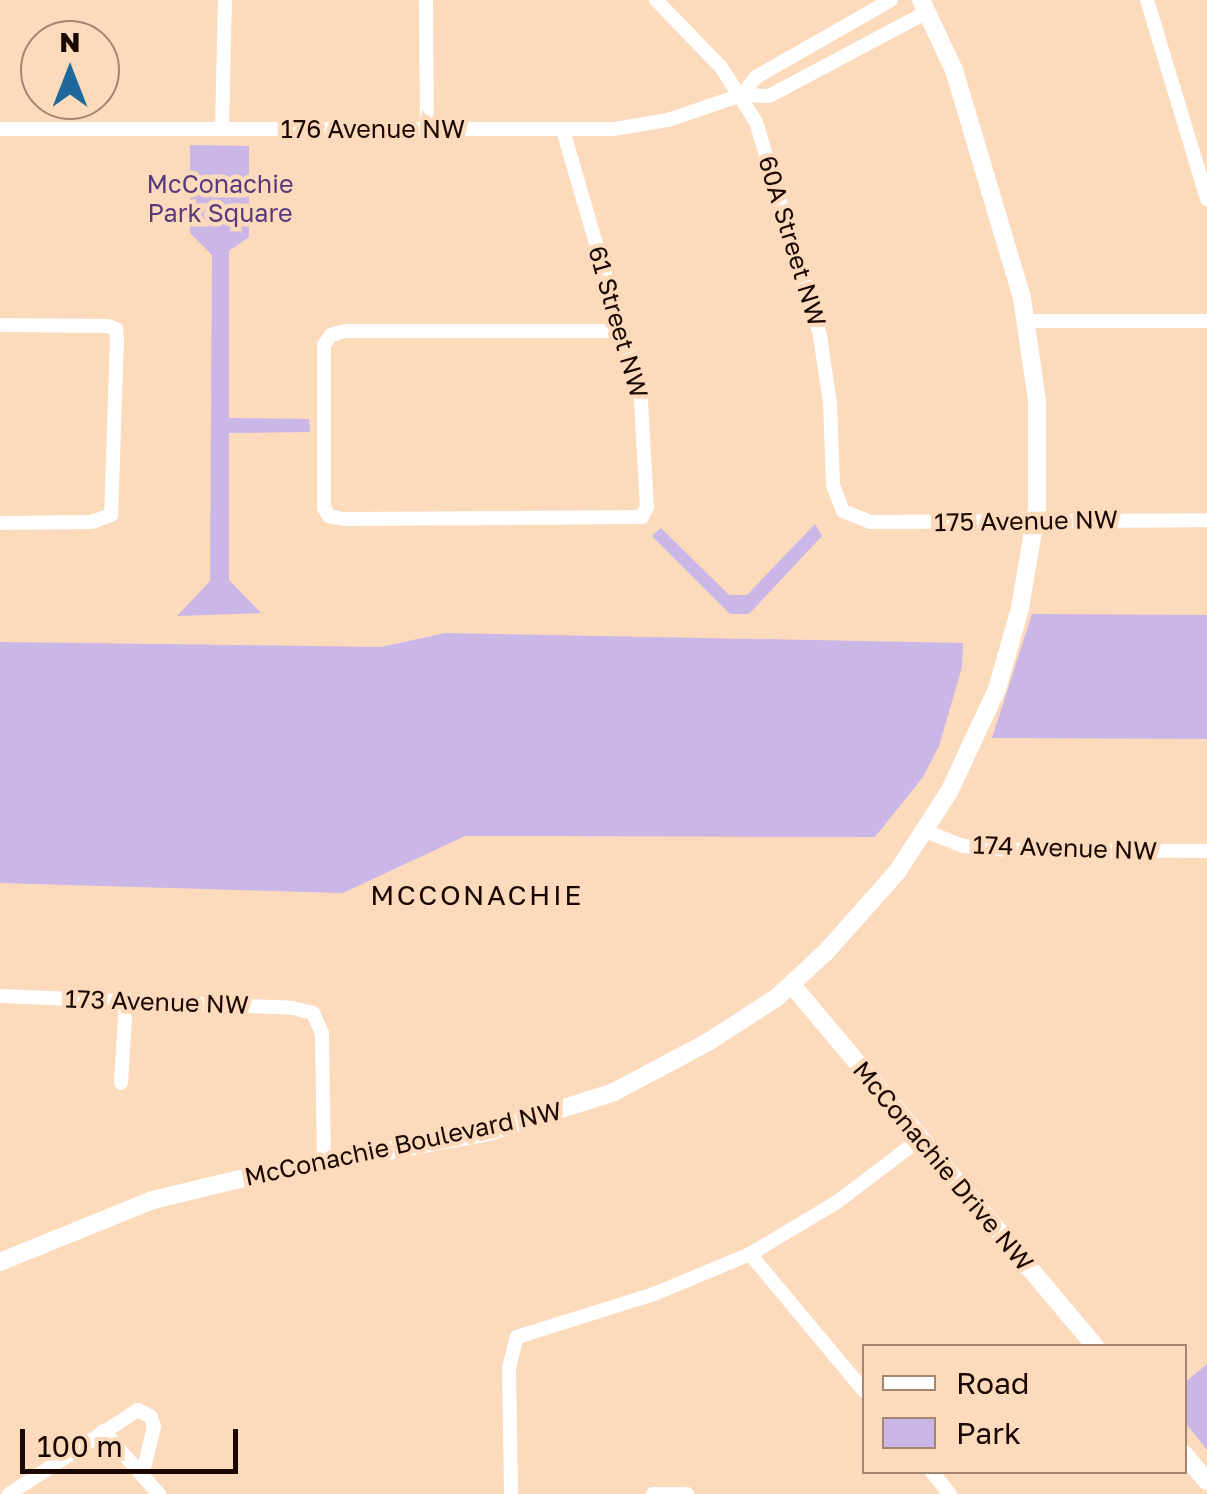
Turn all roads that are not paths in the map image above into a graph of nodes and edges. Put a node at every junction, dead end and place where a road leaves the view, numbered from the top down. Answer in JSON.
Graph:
{"nodes":[{"id":1,"x":225,"y":0,"type":"edge"},
{"id":2,"x":426,"y":0,"type":"edge"},
{"id":3,"x":656,"y":0,"type":"edge"},
{"id":4,"x":891,"y":0,"type":"edge"},
{"id":5,"x":1147,"y":0,"type":"edge"},
{"id":6,"x":924,"y":6,"type":"edge"},
{"id":7,"x":742,"y":96,"type":"junction"},
{"id":8,"x":222,"y":128,"type":"junction"},
{"id":9,"x":0,"y":129,"type":"edge"},
{"id":10,"x":427,"y":129,"type":"junction"},
{"id":11,"x":564,"y":130,"type":"junction"},
{"id":12,"x":1207,"y":199,"type":"edge"},
{"id":13,"x":1026,"y":321,"type":"junction"},
{"id":14,"x":1207,"y":322,"type":"edge"},
{"id":15,"x":0,"y":325,"type":"edge"},
{"id":16,"x":621,"y":330,"type":"junction"},
{"id":17,"x":848,"y":514,"type":"joint"},
{"id":18,"x":1035,"y":520,"type":"junction"},
{"id":19,"x":1207,"y":520,"type":"edge"},
{"id":20,"x":0,"y":523,"type":"edge"},
{"id":21,"x":925,"y":831,"type":"junction"},
{"id":22,"x":1207,"y":851,"type":"edge"},
{"id":23,"x":792,"y":985,"type":"junction"},
{"id":24,"x":0,"y":996,"type":"edge"},
{"id":25,"x":126,"y":1001,"type":"junction"},
{"id":26,"x":121,"y":1083,"type":"dead end"},
{"id":27,"x":920,"y":1139,"type":"junction"},
{"id":28,"x":324,"y":1162,"type":"junction"},
{"id":29,"x":750,"y":1254,"type":"junction"},
{"id":30,"x":0,"y":1262,"type":"edge"},
{"id":31,"x":1093,"y":1344,"type":"edge"},
{"id":32,"x":862,"y":1389,"type":"edge"},
{"id":33,"x":103,"y":1431,"type":"junction"},
{"id":34,"x":1187,"y":1458,"type":"edge"},
{"id":35,"x":934,"y":1474,"type":"edge"},
{"id":36,"x":142,"y":1476,"type":"junction"},
{"id":37,"x":1207,"y":1481,"type":"edge"},
{"id":38,"x":9,"y":1494,"type":"edge"},
{"id":39,"x":158,"y":1494,"type":"edge"},
{"id":40,"x":511,"y":1494,"type":"edge"},
{"id":41,"x":653,"y":1494,"type":"edge"},
{"id":42,"x":687,"y":1494,"type":"edge"},
{"id":43,"x":950,"y":1494,"type":"edge"}],
"edges":[{"from":1,"to":8,"type":"street"},
{"from":2,"to":10,"type":"street"},
{"from":3,"to":7,"type":"street","name":"60A Street NW"},
{"from":4,"to":7,"type":"street","name":"176 Avenue NW"},
{"from":5,"to":12,"type":"street"},
{"from":6,"to":7,"type":"street","name":"176 Avenue NW"},
{"from":6,"to":13,"type":"street","name":"McConachie Boulevard NW"},
{"from":7,"to":11,"type":"street","name":"176 Avenue NW"},
{"from":7,"to":17,"type":"street","name":"60A Street NW"},
{"from":8,"to":9,"type":"street","name":"176 Avenue NW"},
{"from":8,"to":10,"type":"street","name":"176 Avenue NW"},
{"from":10,"to":11,"type":"street","name":"176 Avenue NW"},
{"from":11,"to":16,"type":"street","name":"61 Street NW"},
{"from":13,"to":14,"type":"street"},
{"from":13,"to":18,"type":"street","name":"McConachie Boulevard NW"},
{"from":15,"to":20,"type":"street"},
{"from":16,"to":16,"type":"street","name":"61 Street NW"},
{"from":17,"to":18,"type":"street","name":"175 Avenue NW"},
{"from":18,"to":19,"type":"street","name":"175 Avenue NW"},
{"from":18,"to":21,"type":"street","name":"McConachie Boulevard NW"},
{"from":21,"to":22,"type":"street","name":"174 Avenue NW"},
{"from":21,"to":23,"type":"street","name":"McConachie Boulevard NW"},
{"from":23,"to":27,"type":"street","name":"McConachie Drive NW"},
{"from":23,"to":28,"type":"street","name":"McConachie Boulevard NW"},
{"from":24,"to":25,"type":"street","name":"173 Avenue NW"},
{"from":25,"to":26,"type":"street"},
{"from":25,"to":28,"type":"street","name":"173 Avenue NW"},
{"from":27,"to":29,"type":"street"},
{"from":27,"to":31,"type":"street","name":"McConachie Drive NW"},
{"from":28,"to":30,"type":"street","name":"McConachie Boulevard NW"},
{"from":29,"to":32,"type":"street"},
{"from":29,"to":40,"type":"street"},
{"from":33,"to":36,"type":"street"},
{"from":33,"to":36,"type":"street"},
{"from":33,"to":38,"type":"street"},
{"from":34,"to":37,"type":"street"},
{"from":35,"to":43,"type":"street"},
{"from":36,"to":39,"type":"street"},
{"from":41,"to":42,"type":"street"}]}
